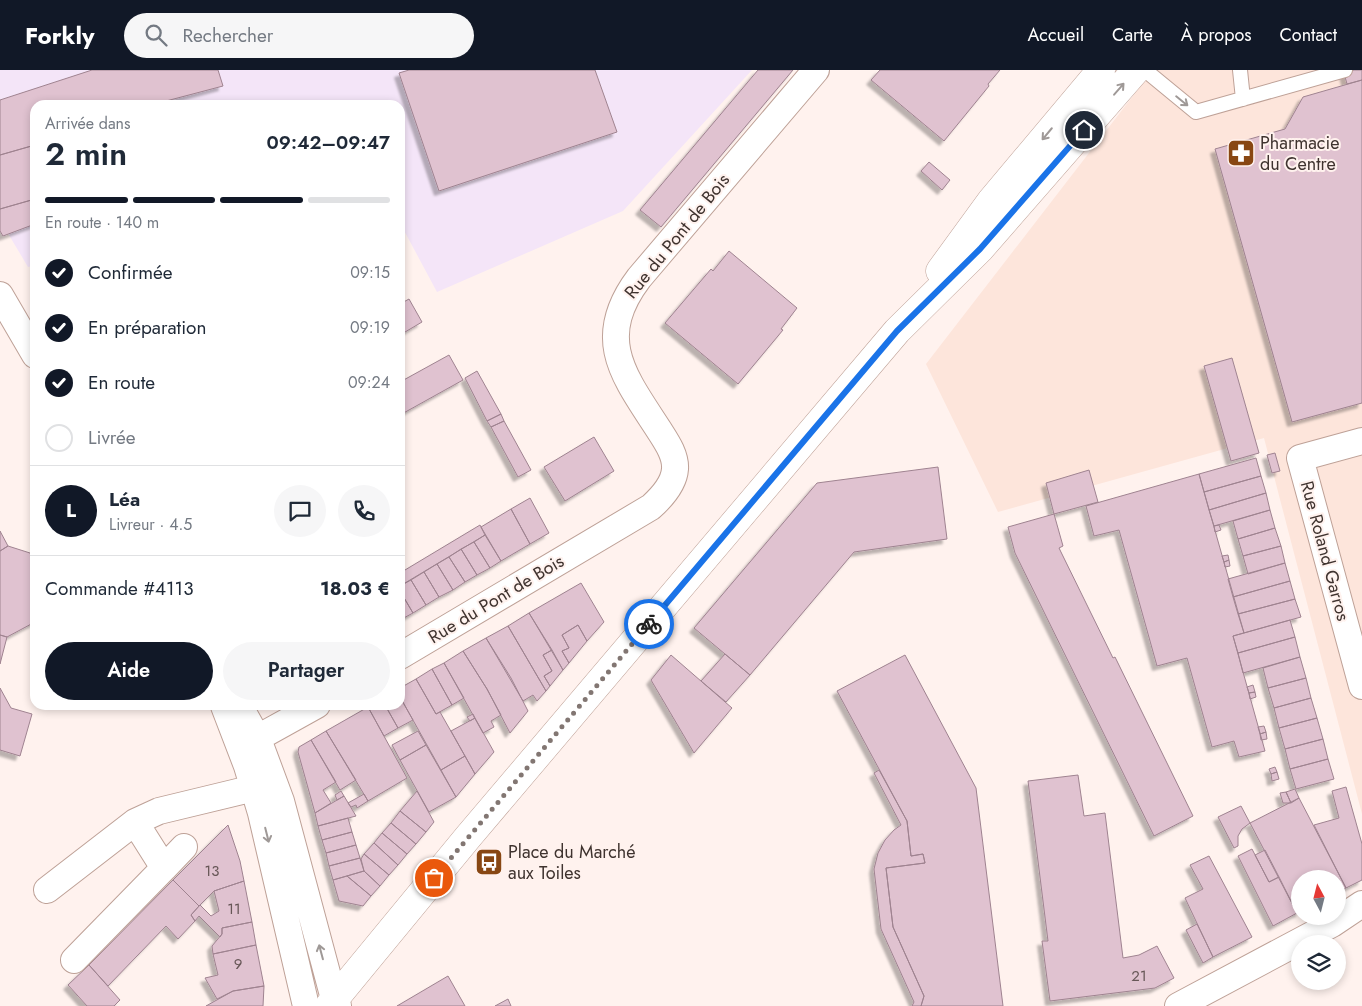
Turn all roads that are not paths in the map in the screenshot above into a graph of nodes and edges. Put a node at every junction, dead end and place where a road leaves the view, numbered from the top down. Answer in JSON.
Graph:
{"nodes":[{"id":1,"x":816,"y":70,"type":"edge"},
{"id":2,"x":1101,"y":70,"type":"edge"},
{"id":3,"x":1136,"y":70,"type":"edge"},
{"id":4,"x":1144,"y":70,"type":"edge"},
{"id":5,"x":1240,"y":70,"type":"edge"},
{"id":6,"x":1345,"y":70,"type":"edge"},
{"id":7,"x":1243,"y":99,"type":"junction"},
{"id":8,"x":0,"y":295,"type":"edge"},
{"id":9,"x":897,"y":331,"type":"junction"},
{"id":10,"x":30,"y":346,"type":"edge"},
{"id":11,"x":1352,"y":444,"type":"edge"},
{"id":12,"x":405,"y":653,"type":"edge"},
{"id":13,"x":1362,"y":686,"type":"edge"},
{"id":14,"x":226,"y":710,"type":"edge"},
{"id":15,"x":240,"y":710,"type":"edge"},
{"id":16,"x":308,"y":710,"type":"edge"},
{"id":17,"x":249,"y":743,"type":"junction"},
{"id":18,"x":264,"y":785,"type":"junction"},
{"id":19,"x":135,"y":822,"type":"junction"},
{"id":20,"x":184,"y":846,"type":"dead end"},
{"id":21,"x":164,"y":868,"type":"junction"},
{"id":22,"x":47,"y":890,"type":"dead end"},
{"id":23,"x":1362,"y":904,"type":"edge"},
{"id":24,"x":1346,"y":915,"type":"edge"},
{"id":25,"x":1362,"y":917,"type":"edge"},
{"id":26,"x":1346,"y":921,"type":"edge"},
{"id":27,"x":1330,"y":925,"type":"edge"},
{"id":28,"x":74,"y":960,"type":"dead end"},
{"id":29,"x":333,"y":1004,"type":"edge"},
{"id":30,"x":306,"y":1006,"type":"edge"},
{"id":31,"x":1178,"y":1006,"type":"edge"}],
"edges":[{"from":1,"to":12,"type":"street","name":"Rue du Pont de Bois"},
{"from":2,"to":9,"type":"main road","one_way":true},
{"from":9,"to":3,"type":"main road","one_way":true},
{"from":4,"to":7,"type":"lane","one_way":true},
{"from":5,"to":7,"type":"lane"},
{"from":6,"to":7,"type":"lane"},
{"from":8,"to":10,"type":"street"},
{"from":9,"to":29,"type":"main road"},
{"from":11,"to":13,"type":"street","name":"Rue Roland Garros"},
{"from":14,"to":17,"type":"street"},
{"from":15,"to":17,"type":"street"},
{"from":16,"to":17,"type":"street"},
{"from":17,"to":18,"type":"street"},
{"from":18,"to":19,"type":"street"},
{"from":29,"to":18,"type":"street","one_way":true},
{"from":18,"to":30,"type":"street","one_way":true},
{"from":19,"to":21,"type":"street"},
{"from":19,"to":22,"type":"street"},
{"from":20,"to":21,"type":"street"},
{"from":21,"to":28,"type":"street"},
{"from":23,"to":24,"type":"street"},
{"from":25,"to":26,"type":"street"},
{"from":27,"to":31,"type":"street"}]}
